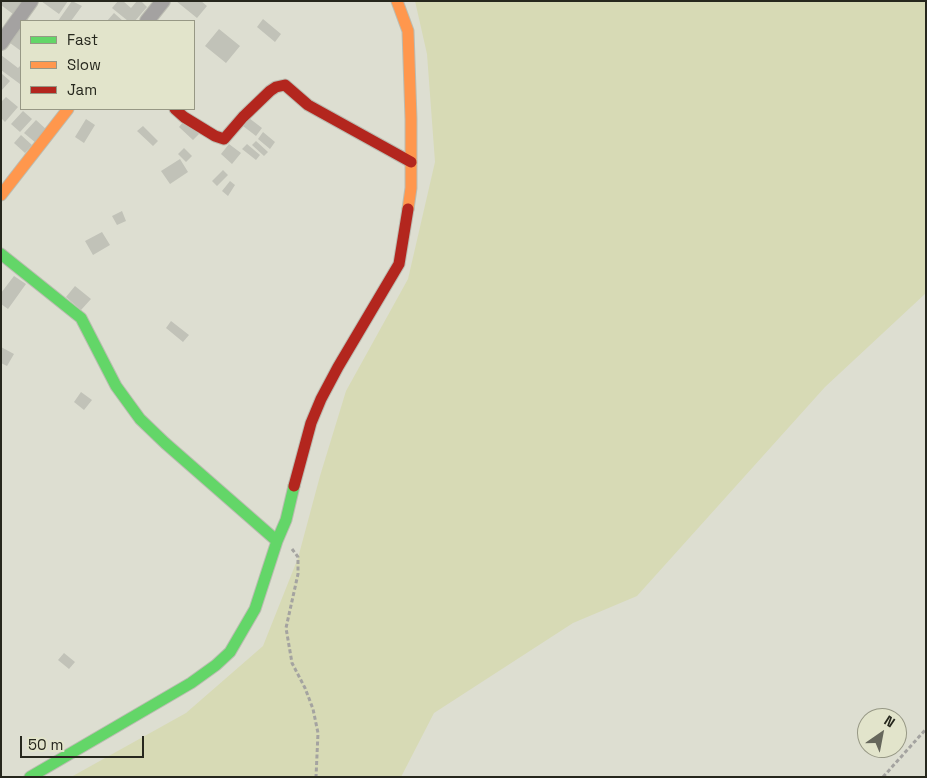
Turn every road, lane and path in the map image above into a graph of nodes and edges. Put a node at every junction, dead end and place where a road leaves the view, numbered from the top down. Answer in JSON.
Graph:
{"nodes":[{"id":1,"x":31,"y":1,"type":"edge"},
{"id":2,"x":163,"y":1,"type":"edge"},
{"id":3,"x":397,"y":1,"type":"edge"},
{"id":4,"x":148,"y":20,"type":"edge"},
{"id":5,"x":1,"y":43,"type":"edge"},
{"id":6,"x":67,"y":110,"type":"edge"},
{"id":7,"x":176,"y":110,"type":"edge"},
{"id":8,"x":411,"y":162,"type":"junction"},
{"id":9,"x":1,"y":195,"type":"edge"},
{"id":10,"x":1,"y":254,"type":"edge"},
{"id":11,"x":277,"y":542,"type":"junction"},
{"id":12,"x":926,"y":729,"type":"edge"},
{"id":13,"x":30,"y":777,"type":"edge"},
{"id":14,"x":316,"y":777,"type":"edge"},
{"id":15,"x":883,"y":777,"type":"edge"}],
"edges":[{"from":1,"to":5,"type":"street"},
{"from":2,"to":4,"type":"street"},
{"from":3,"to":8,"type":"street"},
{"from":6,"to":9,"type":"street"},
{"from":7,"to":8,"type":"street"},
{"from":8,"to":11,"type":"street"},
{"from":10,"to":11,"type":"street"},
{"from":11,"to":13,"type":"street"},
{"from":11,"to":14,"type":"path"},
{"from":12,"to":15,"type":"path"}]}
